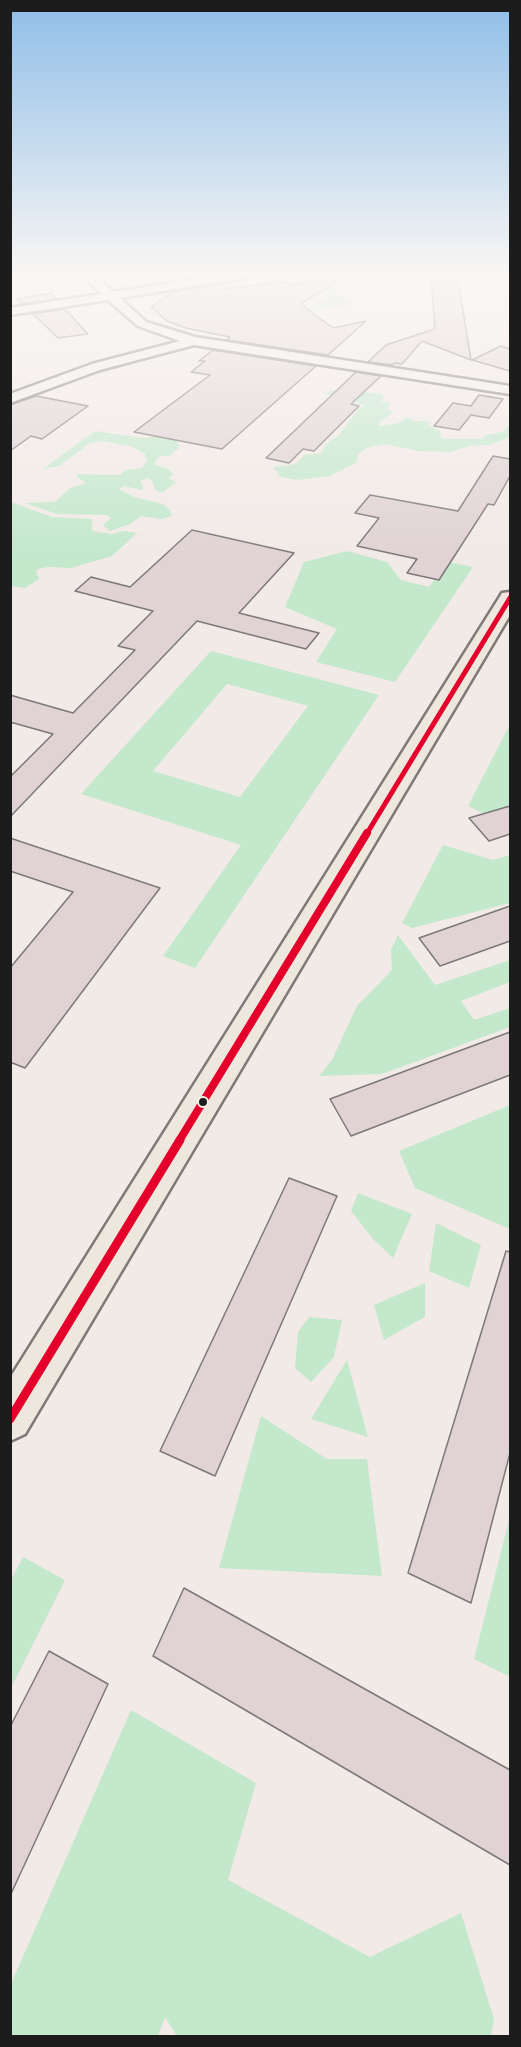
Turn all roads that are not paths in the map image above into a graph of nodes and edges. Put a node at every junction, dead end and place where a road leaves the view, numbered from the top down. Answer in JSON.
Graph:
{"nodes":[{"id":1,"x":95,"y":368,"type":"edge"},
{"id":2,"x":365,"y":368,"type":"edge"},
{"id":3,"x":510,"y":390,"type":"edge"},
{"id":4,"x":10,"y":399,"type":"edge"},
{"id":5,"x":510,"y":598,"type":"edge"},
{"id":6,"x":10,"y":1419,"type":"edge"}],
"edges":[{"from":1,"to":4,"type":"street"},
{"from":2,"to":3,"type":"street"},
{"from":5,"to":6,"type":"main road"}]}
